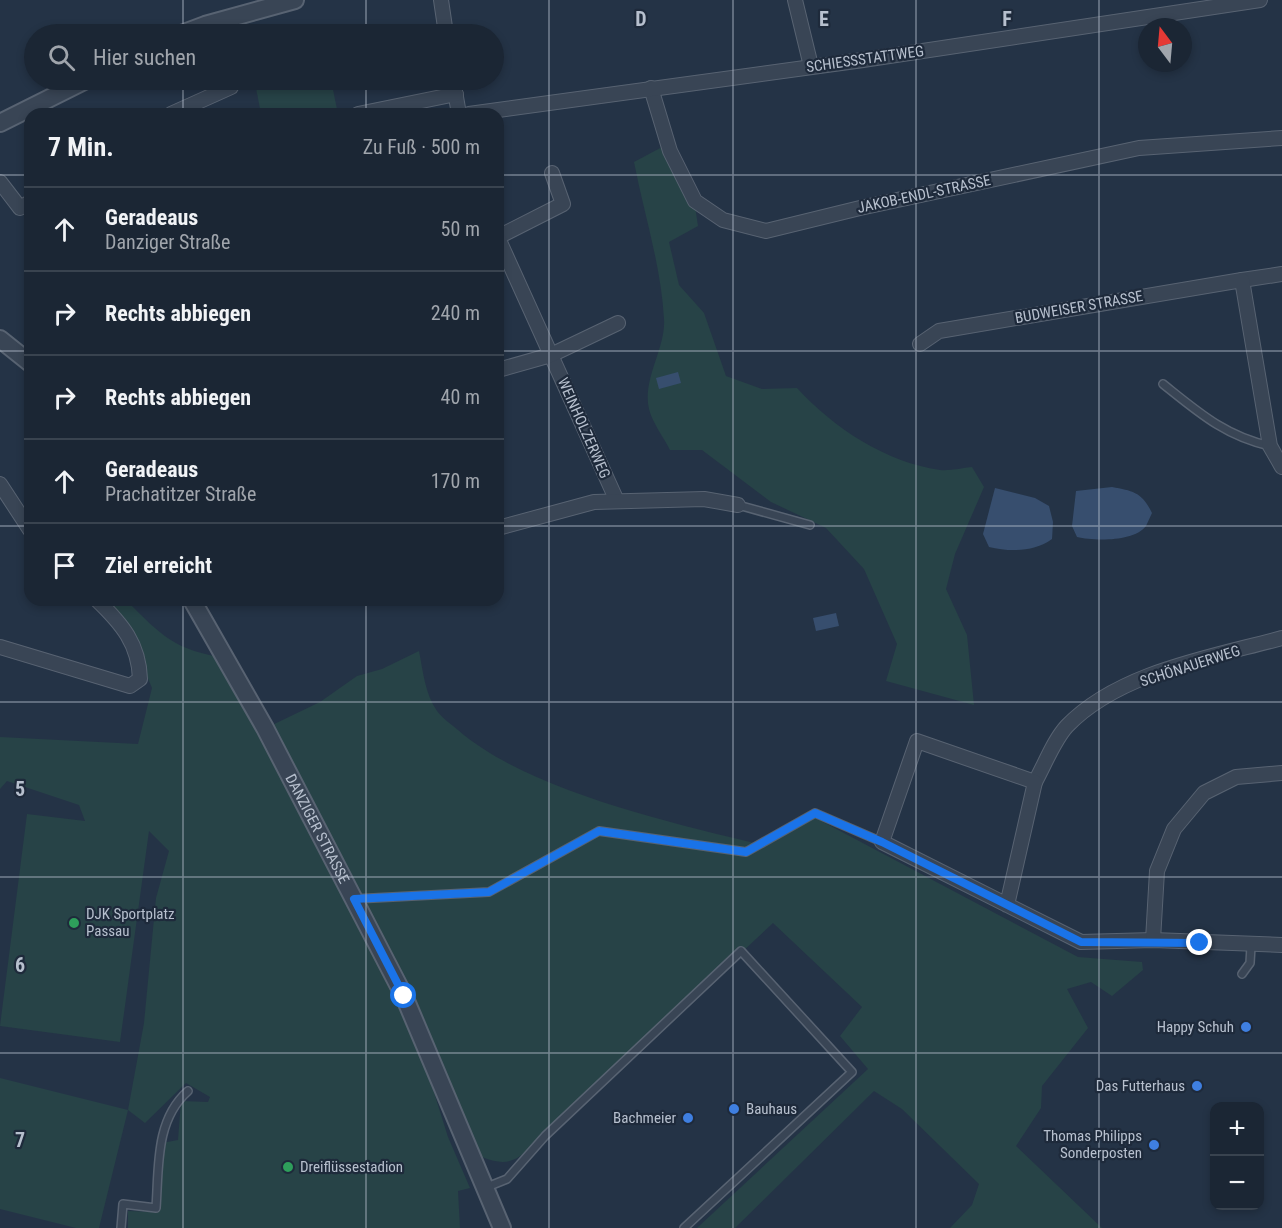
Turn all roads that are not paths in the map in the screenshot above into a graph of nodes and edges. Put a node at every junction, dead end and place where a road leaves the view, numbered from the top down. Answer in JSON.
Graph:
{"nodes":[{"id":1,"x":295,"y":0,"type":"edge"},
{"id":2,"x":441,"y":0,"type":"edge"},
{"id":3,"x":795,"y":0,"type":"edge"},
{"id":4,"x":1260,"y":0,"type":"edge"},
{"id":5,"x":225,"y":24,"type":"edge"},
{"id":6,"x":445,"y":24,"type":"edge"},
{"id":7,"x":811,"y":66,"type":"junction"},
{"id":8,"x":651,"y":88,"type":"junction"},
{"id":9,"x":66,"y":90,"type":"edge"},
{"id":10,"x":224,"y":90,"type":"edge"},
{"id":11,"x":455,"y":90,"type":"edge"},
{"id":12,"x":456,"y":94,"type":"junction"},
{"id":13,"x":30,"y":108,"type":"edge"},
{"id":14,"x":184,"y":108,"type":"edge"},
{"id":15,"x":387,"y":108,"type":"edge"},
{"id":16,"x":458,"y":108,"type":"edge"},
{"id":17,"x":504,"y":109,"type":"edge"},
{"id":18,"x":24,"y":111,"type":"edge"},
{"id":19,"x":0,"y":123,"type":"edge"},
{"id":20,"x":1282,"y":138,"type":"edge"},
{"id":21,"x":552,"y":173,"type":"dead end"},
{"id":22,"x":0,"y":182,"type":"edge"},
{"id":23,"x":24,"y":206,"type":"edge"},
{"id":24,"x":504,"y":235,"type":"edge"},
{"id":25,"x":504,"y":251,"type":"edge"},
{"id":26,"x":1282,"y":274,"type":"edge"},
{"id":27,"x":1242,"y":280,"type":"junction"},
{"id":28,"x":618,"y":323,"type":"dead end"},
{"id":29,"x":0,"y":339,"type":"edge"},
{"id":30,"x":920,"y":344,"type":"dead end"},
{"id":31,"x":551,"y":355,"type":"junction"},
{"id":32,"x":24,"y":358,"type":"edge"},
{"id":33,"x":504,"y":368,"type":"edge"},
{"id":34,"x":1163,"y":384,"type":"dead end"},
{"id":35,"x":1270,"y":446,"type":"junction"},
{"id":36,"x":1282,"y":467,"type":"edge"},
{"id":37,"x":1,"y":486,"type":"edge"},
{"id":38,"x":617,"y":501,"type":"junction"},
{"id":39,"x":738,"y":505,"type":"joint"},
{"id":40,"x":24,"y":521,"type":"edge"},
{"id":41,"x":810,"y":525,"type":"dead end"},
{"id":42,"x":504,"y":526,"type":"edge"},
{"id":43,"x":103,"y":606,"type":"edge"},
{"id":44,"x":195,"y":606,"type":"edge"},
{"id":45,"x":1282,"y":638,"type":"edge"},
{"id":46,"x":0,"y":647,"type":"edge"},
{"id":47,"x":1282,"y":773,"type":"edge"},
{"id":48,"x":1035,"y":782,"type":"junction"},
{"id":49,"x":882,"y":842,"type":"junction"},
{"id":50,"x":354,"y":899,"type":"junction"},
{"id":51,"x":1007,"y":905,"type":"junction"},
{"id":52,"x":1153,"y":940,"type":"junction"},
{"id":53,"x":1282,"y":945,"type":"edge"},
{"id":54,"x":1251,"y":946,"type":"junction"},
{"id":55,"x":1242,"y":974,"type":"dead end"},
{"id":56,"x":188,"y":1091,"type":"dead end"},
{"id":57,"x":487,"y":1187,"type":"junction"},
{"id":58,"x":121,"y":1228,"type":"edge"},
{"id":59,"x":502,"y":1228,"type":"edge"},
{"id":60,"x":684,"y":1228,"type":"edge"}],
"edges":[{"from":1,"to":5,"type":"street"},
{"from":2,"to":6,"type":"street"},
{"from":3,"to":7,"type":"street"},
{"from":4,"to":7,"type":"street","name":"SCHIESSSTATTWEG"},
{"from":7,"to":8,"type":"street","name":"SCHIESSSTATTWEG"},
{"from":8,"to":17,"type":"street","name":"SCHIESSSTATTWEG"},
{"from":8,"to":20,"type":"street","name":"JAKOB-ENDL-STRASSE"},
{"from":9,"to":13,"type":"street"},
{"from":10,"to":14,"type":"street"},
{"from":11,"to":12,"type":"street"},
{"from":12,"to":15,"type":"street"},
{"from":12,"to":16,"type":"street"},
{"from":18,"to":19,"type":"street"},
{"from":21,"to":24,"type":"street","name":"WEINHOLZERWEG"},
{"from":22,"to":23,"type":"street"},
{"from":25,"to":31,"type":"street","name":"WEINHOLZERWEG"},
{"from":26,"to":27,"type":"street","name":"BUDWEISER STRASSE"},
{"from":27,"to":30,"type":"street","name":"BUDWEISER STRASSE"},
{"from":27,"to":35,"type":"street"},
{"from":28,"to":31,"type":"street"},
{"from":29,"to":32,"type":"street"},
{"from":31,"to":33,"type":"street"},
{"from":31,"to":38,"type":"street","name":"WEINHOLZERWEG"},
{"from":34,"to":35,"type":"lane"},
{"from":35,"to":36,"type":"street"},
{"from":37,"to":40,"type":"street"},
{"from":38,"to":39,"type":"street"},
{"from":38,"to":42,"type":"street"},
{"from":39,"to":41,"type":"lane"},
{"from":43,"to":46,"type":"street"},
{"from":44,"to":50,"type":"street","name":"DANZIGER STRASSE"},
{"from":45,"to":48,"type":"street","name":"SCHÖNAUERWEG"},
{"from":47,"to":52,"type":"street"},
{"from":48,"to":49,"type":"street"},
{"from":48,"to":51,"type":"street","name":"SCHÖNAUERWEG"},
{"from":49,"to":50,"type":"lane"},
{"from":49,"to":51,"type":"street"},
{"from":50,"to":57,"type":"street","name":"DANZIGER STRASSE"},
{"from":51,"to":52,"type":"street"},
{"from":52,"to":54,"type":"street"},
{"from":53,"to":54,"type":"street"},
{"from":54,"to":55,"type":"lane"},
{"from":56,"to":58,"type":"lane"},
{"from":57,"to":59,"type":"street","name":"DANZIGER STRASSE"},
{"from":57,"to":60,"type":"lane"}]}
